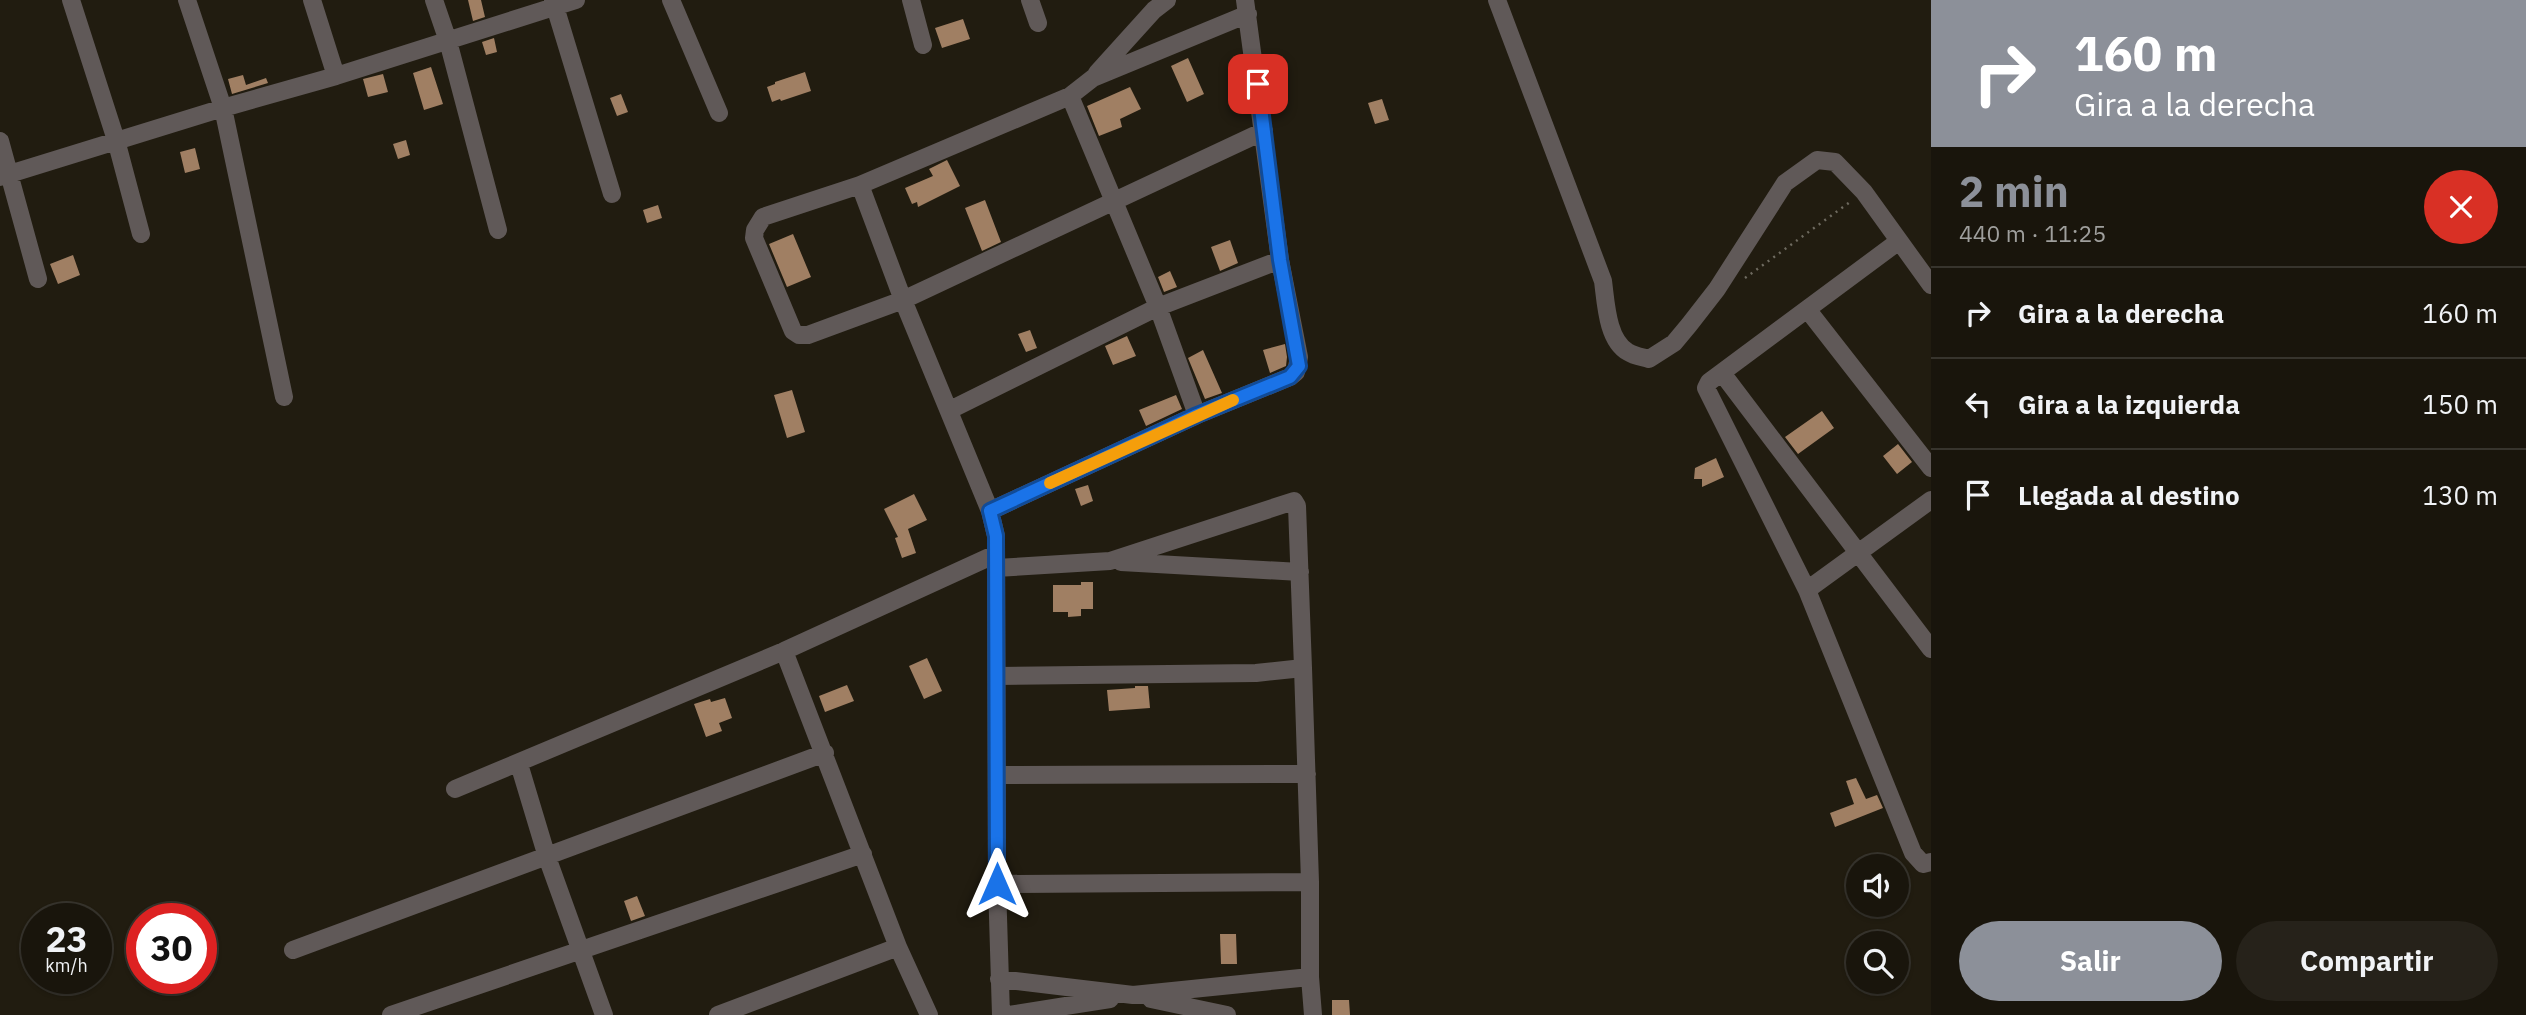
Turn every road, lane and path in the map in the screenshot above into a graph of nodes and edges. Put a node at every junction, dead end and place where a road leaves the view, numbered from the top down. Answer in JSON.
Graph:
{"nodes":[{"id":1,"x":71,"y":0,"type":"edge"},
{"id":2,"x":187,"y":0,"type":"edge"},
{"id":3,"x":312,"y":0,"type":"edge"},
{"id":4,"x":434,"y":0,"type":"edge"},
{"id":5,"x":576,"y":0,"type":"edge"},
{"id":6,"x":671,"y":0,"type":"edge"},
{"id":7,"x":911,"y":0,"type":"edge"},
{"id":8,"x":1030,"y":0,"type":"edge"},
{"id":9,"x":1497,"y":0,"type":"edge"},
{"id":10,"x":554,"y":3,"type":"edge"},
{"id":11,"x":1157,"y":3,"type":"edge"},
{"id":12,"x":1247,"y":7,"type":"edge"},
{"id":13,"x":1038,"y":23,"type":"dead end"},
{"id":14,"x":448,"y":41,"type":"junction"},
{"id":15,"x":923,"y":46,"type":"dead end"},
{"id":16,"x":336,"y":76,"type":"junction"},
{"id":17,"x":1093,"y":78,"type":"junction"},
{"id":18,"x":1070,"y":96,"type":"junction"},
{"id":19,"x":223,"y":108,"type":"junction"},
{"id":20,"x":719,"y":113,"type":"dead end"},
{"id":21,"x":1264,"y":131,"type":"junction"},
{"id":22,"x":116,"y":140,"type":"junction"},
{"id":23,"x":0,"y":141,"type":"edge"},
{"id":24,"x":5,"y":176,"type":"edge"},
{"id":25,"x":860,"y":185,"type":"junction"},
{"id":26,"x":1864,"y":192,"type":"junction"},
{"id":27,"x":612,"y":194,"type":"dead end"},
{"id":28,"x":1114,"y":203,"type":"junction"},
{"id":29,"x":498,"y":230,"type":"dead end"},
{"id":30,"x":141,"y":234,"type":"dead end"},
{"id":31,"x":1899,"y":241,"type":"junction"},
{"id":32,"x":1280,"y":260,"type":"junction"},
{"id":33,"x":1745,"y":278,"type":"dead end"},
{"id":34,"x":38,"y":279,"type":"dead end"},
{"id":35,"x":1931,"y":285,"type":"edge"},
{"id":36,"x":903,"y":300,"type":"junction"},
{"id":37,"x":1158,"y":307,"type":"junction"},
{"id":38,"x":1807,"y":309,"type":"junction"},
{"id":39,"x":1722,"y":373,"type":"junction"},
{"id":40,"x":284,"y":397,"type":"dead end"},
{"id":41,"x":950,"y":410,"type":"junction"},
{"id":42,"x":1197,"y":415,"type":"junction"},
{"id":43,"x":1931,"y":468,"type":"edge"},
{"id":44,"x":1931,"y":500,"type":"edge"},
{"id":45,"x":990,"y":511,"type":"junction"},
{"id":46,"x":1858,"y":553,"type":"junction"},
{"id":47,"x":996,"y":561,"type":"junction"},
{"id":48,"x":1110,"y":561,"type":"junction"},
{"id":49,"x":1300,"y":572,"type":"junction"},
{"id":50,"x":1807,"y":590,"type":"junction"},
{"id":51,"x":1931,"y":649,"type":"edge"},
{"id":52,"x":784,"y":651,"type":"junction"},
{"id":53,"x":1303,"y":668,"type":"junction"},
{"id":54,"x":997,"y":676,"type":"junction"},
{"id":55,"x":825,"y":753,"type":"junction"},
{"id":56,"x":519,"y":764,"type":"junction"},
{"id":57,"x":1307,"y":774,"type":"junction"},
{"id":58,"x":997,"y":775,"type":"junction"},
{"id":59,"x":455,"y":789,"type":"dead end"},
{"id":60,"x":863,"y":854,"type":"junction"},
{"id":61,"x":547,"y":857,"type":"junction"},
{"id":62,"x":1931,"y":862,"type":"edge"},
{"id":63,"x":1310,"y":882,"type":"junction"},
{"id":64,"x":997,"y":884,"type":"junction"},
{"id":65,"x":898,"y":947,"type":"junction"},
{"id":66,"x":293,"y":950,"type":"dead end"},
{"id":67,"x":579,"y":952,"type":"junction"},
{"id":68,"x":1310,"y":977,"type":"junction"},
{"id":69,"x":999,"y":979,"type":"junction"},
{"id":70,"x":1133,"y":995,"type":"junction"},
{"id":71,"x":1017,"y":1014,"type":"edge"},
{"id":72,"x":391,"y":1015,"type":"edge"},
{"id":73,"x":604,"y":1015,"type":"edge"},
{"id":74,"x":718,"y":1015,"type":"edge"},
{"id":75,"x":929,"y":1015,"type":"edge"},
{"id":76,"x":1001,"y":1015,"type":"edge"},
{"id":77,"x":1227,"y":1015,"type":"edge"},
{"id":78,"x":1313,"y":1015,"type":"edge"}],
"edges":[{"from":1,"to":22,"type":"street"},
{"from":2,"to":19,"type":"street"},
{"from":3,"to":16,"type":"street"},
{"from":4,"to":14,"type":"street"},
{"from":5,"to":10,"type":"street"},
{"from":6,"to":20,"type":"street"},
{"from":7,"to":15,"type":"street"},
{"from":8,"to":13,"type":"street"},
{"from":9,"to":26,"type":"street"},
{"from":10,"to":14,"type":"street"},
{"from":10,"to":27,"type":"street"},
{"from":11,"to":17,"type":"street"},
{"from":12,"to":17,"type":"street"},
{"from":12,"to":21,"type":"street"},
{"from":14,"to":16,"type":"street"},
{"from":14,"to":29,"type":"street"},
{"from":16,"to":19,"type":"street"},
{"from":17,"to":18,"type":"street"},
{"from":18,"to":25,"type":"street"},
{"from":18,"to":28,"type":"street"},
{"from":19,"to":22,"type":"street"},
{"from":19,"to":40,"type":"street"},
{"from":21,"to":28,"type":"street"},
{"from":21,"to":32,"type":"street"},
{"from":22,"to":24,"type":"street"},
{"from":22,"to":30,"type":"street"},
{"from":23,"to":24,"type":"street"},
{"from":24,"to":34,"type":"street"},
{"from":25,"to":36,"type":"street"},
{"from":25,"to":36,"type":"street"},
{"from":26,"to":31,"type":"street"},
{"from":26,"to":33,"type":"path"},
{"from":28,"to":36,"type":"street"},
{"from":28,"to":37,"type":"street"},
{"from":31,"to":35,"type":"street"},
{"from":31,"to":38,"type":"street"},
{"from":32,"to":37,"type":"street"},
{"from":32,"to":42,"type":"street"},
{"from":36,"to":41,"type":"street"},
{"from":37,"to":41,"type":"street"},
{"from":37,"to":42,"type":"street"},
{"from":38,"to":39,"type":"street"},
{"from":38,"to":43,"type":"street"},
{"from":39,"to":46,"type":"street"},
{"from":39,"to":50,"type":"street"},
{"from":41,"to":45,"type":"street"},
{"from":42,"to":45,"type":"street"},
{"from":44,"to":46,"type":"street"},
{"from":45,"to":47,"type":"street"},
{"from":46,"to":50,"type":"street"},
{"from":46,"to":51,"type":"street"},
{"from":47,"to":48,"type":"street"},
{"from":47,"to":52,"type":"street"},
{"from":47,"to":54,"type":"street"},
{"from":48,"to":49,"type":"street"},
{"from":48,"to":49,"type":"street"},
{"from":49,"to":53,"type":"street"},
{"from":50,"to":62,"type":"street"},
{"from":52,"to":55,"type":"street"},
{"from":52,"to":56,"type":"street"},
{"from":53,"to":54,"type":"street"},
{"from":53,"to":57,"type":"street"},
{"from":54,"to":58,"type":"street"},
{"from":55,"to":60,"type":"street"},
{"from":55,"to":61,"type":"street"},
{"from":56,"to":59,"type":"street"},
{"from":56,"to":61,"type":"street"},
{"from":57,"to":58,"type":"street"},
{"from":57,"to":63,"type":"street"},
{"from":58,"to":64,"type":"street"},
{"from":60,"to":65,"type":"street"},
{"from":60,"to":67,"type":"street"},
{"from":61,"to":66,"type":"street"},
{"from":61,"to":67,"type":"street"},
{"from":63,"to":64,"type":"street"},
{"from":63,"to":68,"type":"street"},
{"from":64,"to":69,"type":"street"},
{"from":65,"to":74,"type":"street"},
{"from":65,"to":75,"type":"street"},
{"from":67,"to":72,"type":"street"},
{"from":67,"to":73,"type":"street"},
{"from":68,"to":70,"type":"street"},
{"from":68,"to":78,"type":"street"},
{"from":69,"to":70,"type":"street"},
{"from":69,"to":76,"type":"street"},
{"from":70,"to":71,"type":"street"},
{"from":70,"to":77,"type":"street"}]}
